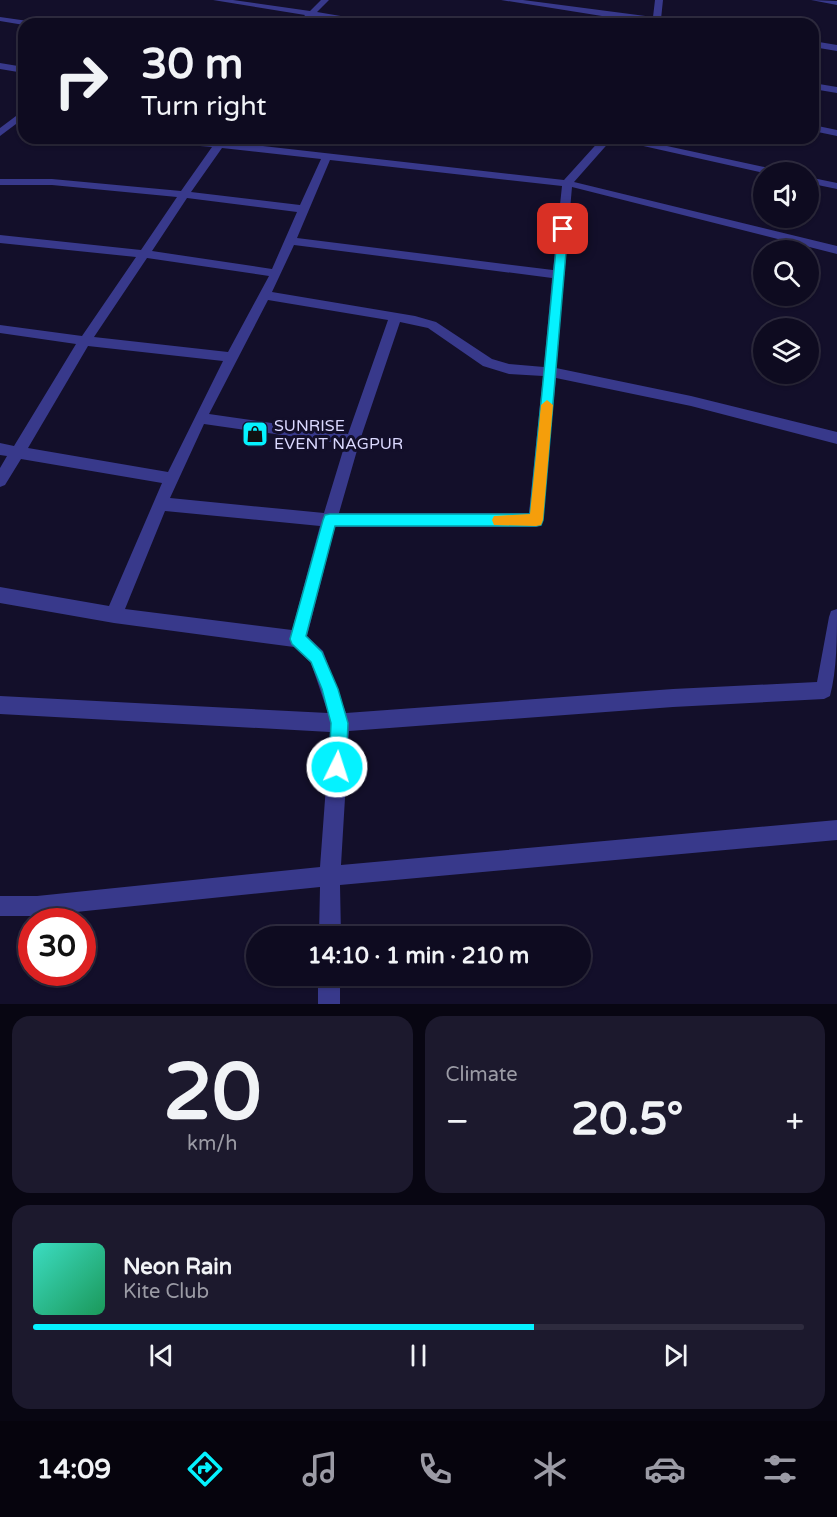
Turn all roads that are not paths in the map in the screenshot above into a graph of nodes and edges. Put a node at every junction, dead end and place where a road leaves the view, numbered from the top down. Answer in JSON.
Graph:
{"nodes":[{"id":1,"x":217,"y":0,"type":"edge"},
{"id":2,"x":325,"y":0,"type":"edge"},
{"id":3,"x":505,"y":0,"type":"edge"},
{"id":4,"x":659,"y":0,"type":"edge"},
{"id":5,"x":814,"y":0,"type":"edge"},
{"id":6,"x":837,"y":3,"type":"edge"},
{"id":7,"x":310,"y":15,"type":"junction"},
{"id":8,"x":307,"y":18,"type":"edge"},
{"id":9,"x":335,"y":18,"type":"edge"},
{"id":10,"x":629,"y":18,"type":"edge"},
{"id":11,"x":657,"y":18,"type":"edge"},
{"id":12,"x":0,"y":19,"type":"edge"},
{"id":13,"x":18,"y":22,"type":"edge"},
{"id":14,"x":819,"y":45,"type":"edge"},
{"id":15,"x":837,"y":48,"type":"edge"},
{"id":16,"x":0,"y":66,"type":"edge"},
{"id":17,"x":18,"y":69,"type":"edge"},
{"id":18,"x":819,"y":87,"type":"edge"},
{"id":19,"x":837,"y":90,"type":"edge"},
{"id":20,"x":18,"y":118,"type":"edge"},
{"id":21,"x":819,"y":129,"type":"edge"},
{"id":22,"x":0,"y":133,"type":"edge"},
{"id":23,"x":837,"y":133,"type":"edge"},
{"id":24,"x":213,"y":144,"type":"edge"},
{"id":25,"x":602,"y":144,"type":"edge"},
{"id":26,"x":644,"y":144,"type":"edge"},
{"id":27,"x":219,"y":145,"type":"junction"},
{"id":28,"x":327,"y":156,"type":"junction"},
{"id":29,"x":753,"y":167,"type":"edge"},
{"id":30,"x":0,"y":182,"type":"edge"},
{"id":31,"x":819,"y":182,"type":"edge"},
{"id":32,"x":567,"y":183,"type":"junction"},
{"id":33,"x":837,"y":186,"type":"edge"},
{"id":34,"x":183,"y":194,"type":"junction"},
{"id":35,"x":304,"y":209,"type":"junction"},
{"id":36,"x":0,"y":239,"type":"edge"},
{"id":37,"x":291,"y":241,"type":"junction"},
{"id":38,"x":837,"y":250,"type":"edge"},
{"id":39,"x":145,"y":254,"type":"junction"},
{"id":40,"x":276,"y":273,"type":"junction"},
{"id":41,"x":559,"y":275,"type":"junction"},
{"id":42,"x":265,"y":296,"type":"junction"},
{"id":43,"x":396,"y":315,"type":"junction"},
{"id":44,"x":0,"y":329,"type":"edge"},
{"id":45,"x":86,"y":341,"type":"junction"},
{"id":46,"x":232,"y":357,"type":"junction"},
{"id":47,"x":550,"y":372,"type":"junction"},
{"id":48,"x":200,"y":418,"type":"junction"},
{"id":49,"x":837,"y":438,"type":"edge"},
{"id":50,"x":353,"y":440,"type":"junction"},
{"id":51,"x":0,"y":449,"type":"edge"},
{"id":52,"x":18,"y":452,"type":"junction"},
{"id":53,"x":172,"y":479,"type":"junction"},
{"id":54,"x":0,"y":481,"type":"edge"},
{"id":55,"x":160,"y":504,"type":"junction"},
{"id":56,"x":330,"y":520,"type":"junction"},
{"id":57,"x":0,"y":594,"type":"edge"},
{"id":58,"x":114,"y":615,"type":"junction"},
{"id":59,"x":837,"y":617,"type":"edge"},
{"id":60,"x":298,"y":639,"type":"junction"},
{"id":61,"x":831,"y":689,"type":"edge"},
{"id":62,"x":0,"y":705,"type":"edge"},
{"id":63,"x":340,"y":723,"type":"junction"},
{"id":64,"x":837,"y":830,"type":"edge"},
{"id":65,"x":330,"y":876,"type":"junction"},
{"id":66,"x":0,"y":906,"type":"edge"},
{"id":67,"x":330,"y":926,"type":"edge"},
{"id":68,"x":329,"y":986,"type":"edge"},
{"id":69,"x":329,"y":1004,"type":"edge"}],
"edges":[{"from":1,"to":7,"type":"street"},
{"from":2,"to":7,"type":"street"},
{"from":3,"to":10,"type":"street"},
{"from":4,"to":11,"type":"street"},
{"from":5,"to":6,"type":"street"},
{"from":7,"to":8,"type":"street"},
{"from":7,"to":9,"type":"street"},
{"from":12,"to":13,"type":"street"},
{"from":14,"to":15,"type":"street"},
{"from":16,"to":17,"type":"street"},
{"from":18,"to":19,"type":"street"},
{"from":20,"to":22,"type":"street"},
{"from":21,"to":23,"type":"street"},
{"from":24,"to":27,"type":"street"},
{"from":25,"to":32,"type":"street"},
{"from":26,"to":29,"type":"street"},
{"from":27,"to":28,"type":"street"},
{"from":27,"to":34,"type":"street"},
{"from":28,"to":32,"type":"street"},
{"from":28,"to":35,"type":"street"},
{"from":30,"to":34,"type":"street"},
{"from":31,"to":33,"type":"street"},
{"from":32,"to":38,"type":"street"},
{"from":32,"to":41,"type":"street"},
{"from":34,"to":35,"type":"street"},
{"from":34,"to":39,"type":"street"},
{"from":35,"to":37,"type":"street"},
{"from":36,"to":39,"type":"street"},
{"from":37,"to":40,"type":"street"},
{"from":37,"to":41,"type":"street"},
{"from":39,"to":40,"type":"street"},
{"from":39,"to":45,"type":"street"},
{"from":40,"to":42,"type":"street"},
{"from":41,"to":47,"type":"street"},
{"from":42,"to":43,"type":"street"},
{"from":42,"to":46,"type":"street"},
{"from":43,"to":47,"type":"street"},
{"from":43,"to":50,"type":"street"},
{"from":44,"to":45,"type":"street"},
{"from":45,"to":46,"type":"street"},
{"from":45,"to":52,"type":"street"},
{"from":46,"to":48,"type":"street"},
{"from":47,"to":49,"type":"street"},
{"from":47,"to":56,"type":"street"},
{"from":48,"to":50,"type":"street"},
{"from":48,"to":53,"type":"street"},
{"from":50,"to":56,"type":"street"},
{"from":51,"to":52,"type":"street"},
{"from":52,"to":53,"type":"street"},
{"from":52,"to":54,"type":"street"},
{"from":53,"to":55,"type":"street"},
{"from":55,"to":56,"type":"street"},
{"from":55,"to":58,"type":"street"},
{"from":56,"to":60,"type":"street"},
{"from":57,"to":58,"type":"street"},
{"from":58,"to":60,"type":"street"},
{"from":59,"to":61,"type":"street"},
{"from":60,"to":63,"type":"street"},
{"from":61,"to":63,"type":"street"},
{"from":62,"to":63,"type":"street"},
{"from":63,"to":65,"type":"street"},
{"from":64,"to":65,"type":"street"},
{"from":65,"to":66,"type":"street"},
{"from":65,"to":67,"type":"street"},
{"from":68,"to":69,"type":"street"}]}
